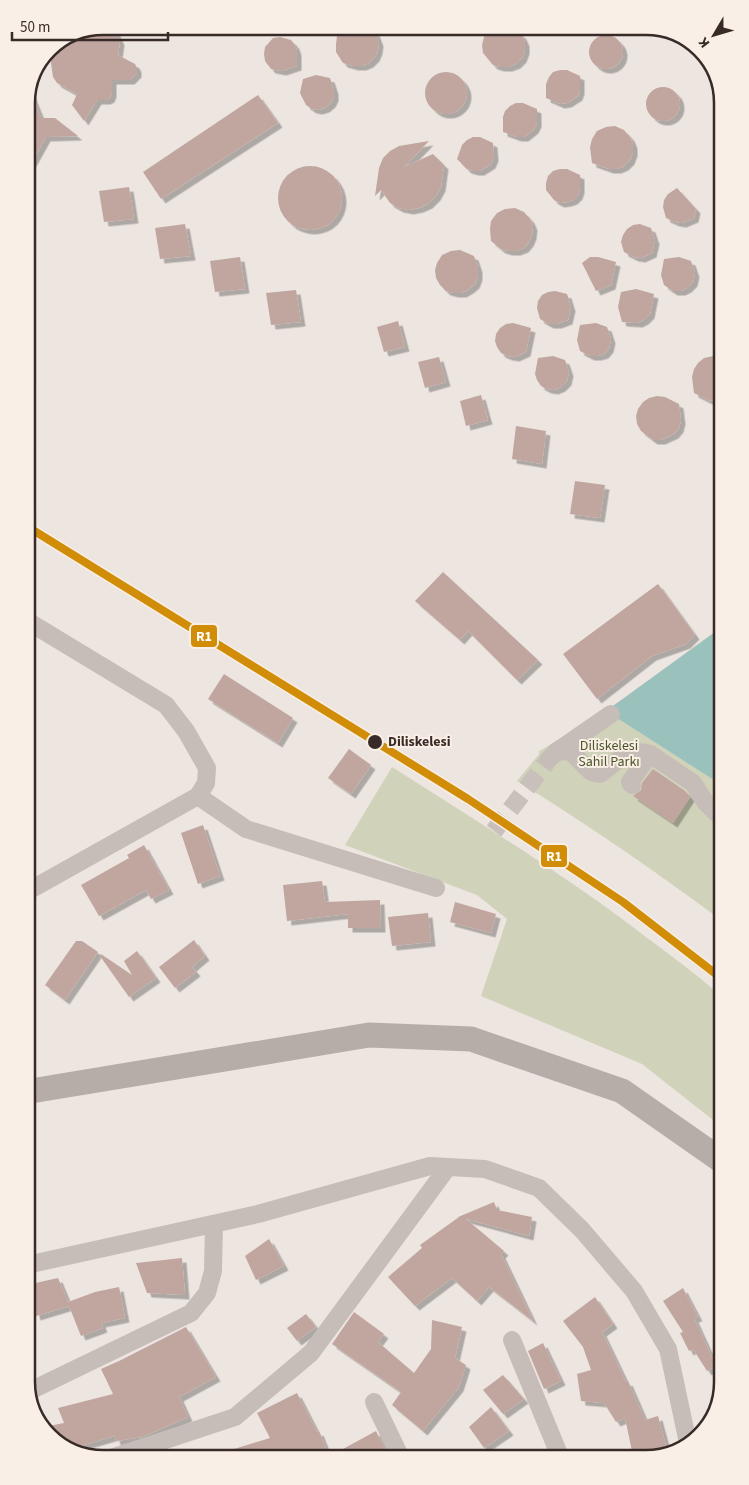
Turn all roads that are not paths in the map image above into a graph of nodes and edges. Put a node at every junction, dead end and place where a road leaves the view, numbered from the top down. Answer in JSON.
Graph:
{"nodes":[{"id":1,"x":35,"y":626,"type":"edge"},
{"id":2,"x":611,"y":714,"type":"dead end"},
{"id":3,"x":650,"y":754,"type":"junction"},
{"id":4,"x":632,"y":784,"type":"dead end"},
{"id":5,"x":198,"y":796,"type":"junction"},
{"id":6,"x":688,"y":800,"type":"dead end"},
{"id":7,"x":706,"y":803,"type":"junction"},
{"id":8,"x":714,"y":811,"type":"edge"},
{"id":9,"x":35,"y":887,"type":"edge"},
{"id":10,"x":436,"y":888,"type":"dead end"},
{"id":11,"x":35,"y":1090,"type":"edge"},
{"id":12,"x":714,"y":1155,"type":"edge"},
{"id":13,"x":448,"y":1167,"type":"junction"},
{"id":14,"x":214,"y":1224,"type":"junction"},
{"id":15,"x":35,"y":1263,"type":"edge"},
{"id":16,"x":512,"y":1340,"type":"dead end"},
{"id":17,"x":35,"y":1388,"type":"edge"},
{"id":18,"x":374,"y":1402,"type":"dead end"},
{"id":19,"x":687,"y":1436,"type":"edge"},
{"id":20,"x":135,"y":1450,"type":"edge"},
{"id":21,"x":397,"y":1450,"type":"edge"},
{"id":22,"x":557,"y":1450,"type":"edge"}],
"edges":[{"from":1,"to":5,"type":"street"},
{"from":2,"to":3,"type":"street"},
{"from":3,"to":4,"type":"street"},
{"from":3,"to":7,"type":"street"},
{"from":5,"to":9,"type":"street"},
{"from":5,"to":10,"type":"street"},
{"from":6,"to":7,"type":"street"},
{"from":7,"to":8,"type":"street"},
{"from":11,"to":12,"type":"main road"},
{"from":13,"to":14,"type":"street"},
{"from":13,"to":19,"type":"street"},
{"from":13,"to":20,"type":"street"},
{"from":14,"to":15,"type":"street"},
{"from":14,"to":17,"type":"street"},
{"from":16,"to":22,"type":"street"},
{"from":18,"to":21,"type":"street"}]}
